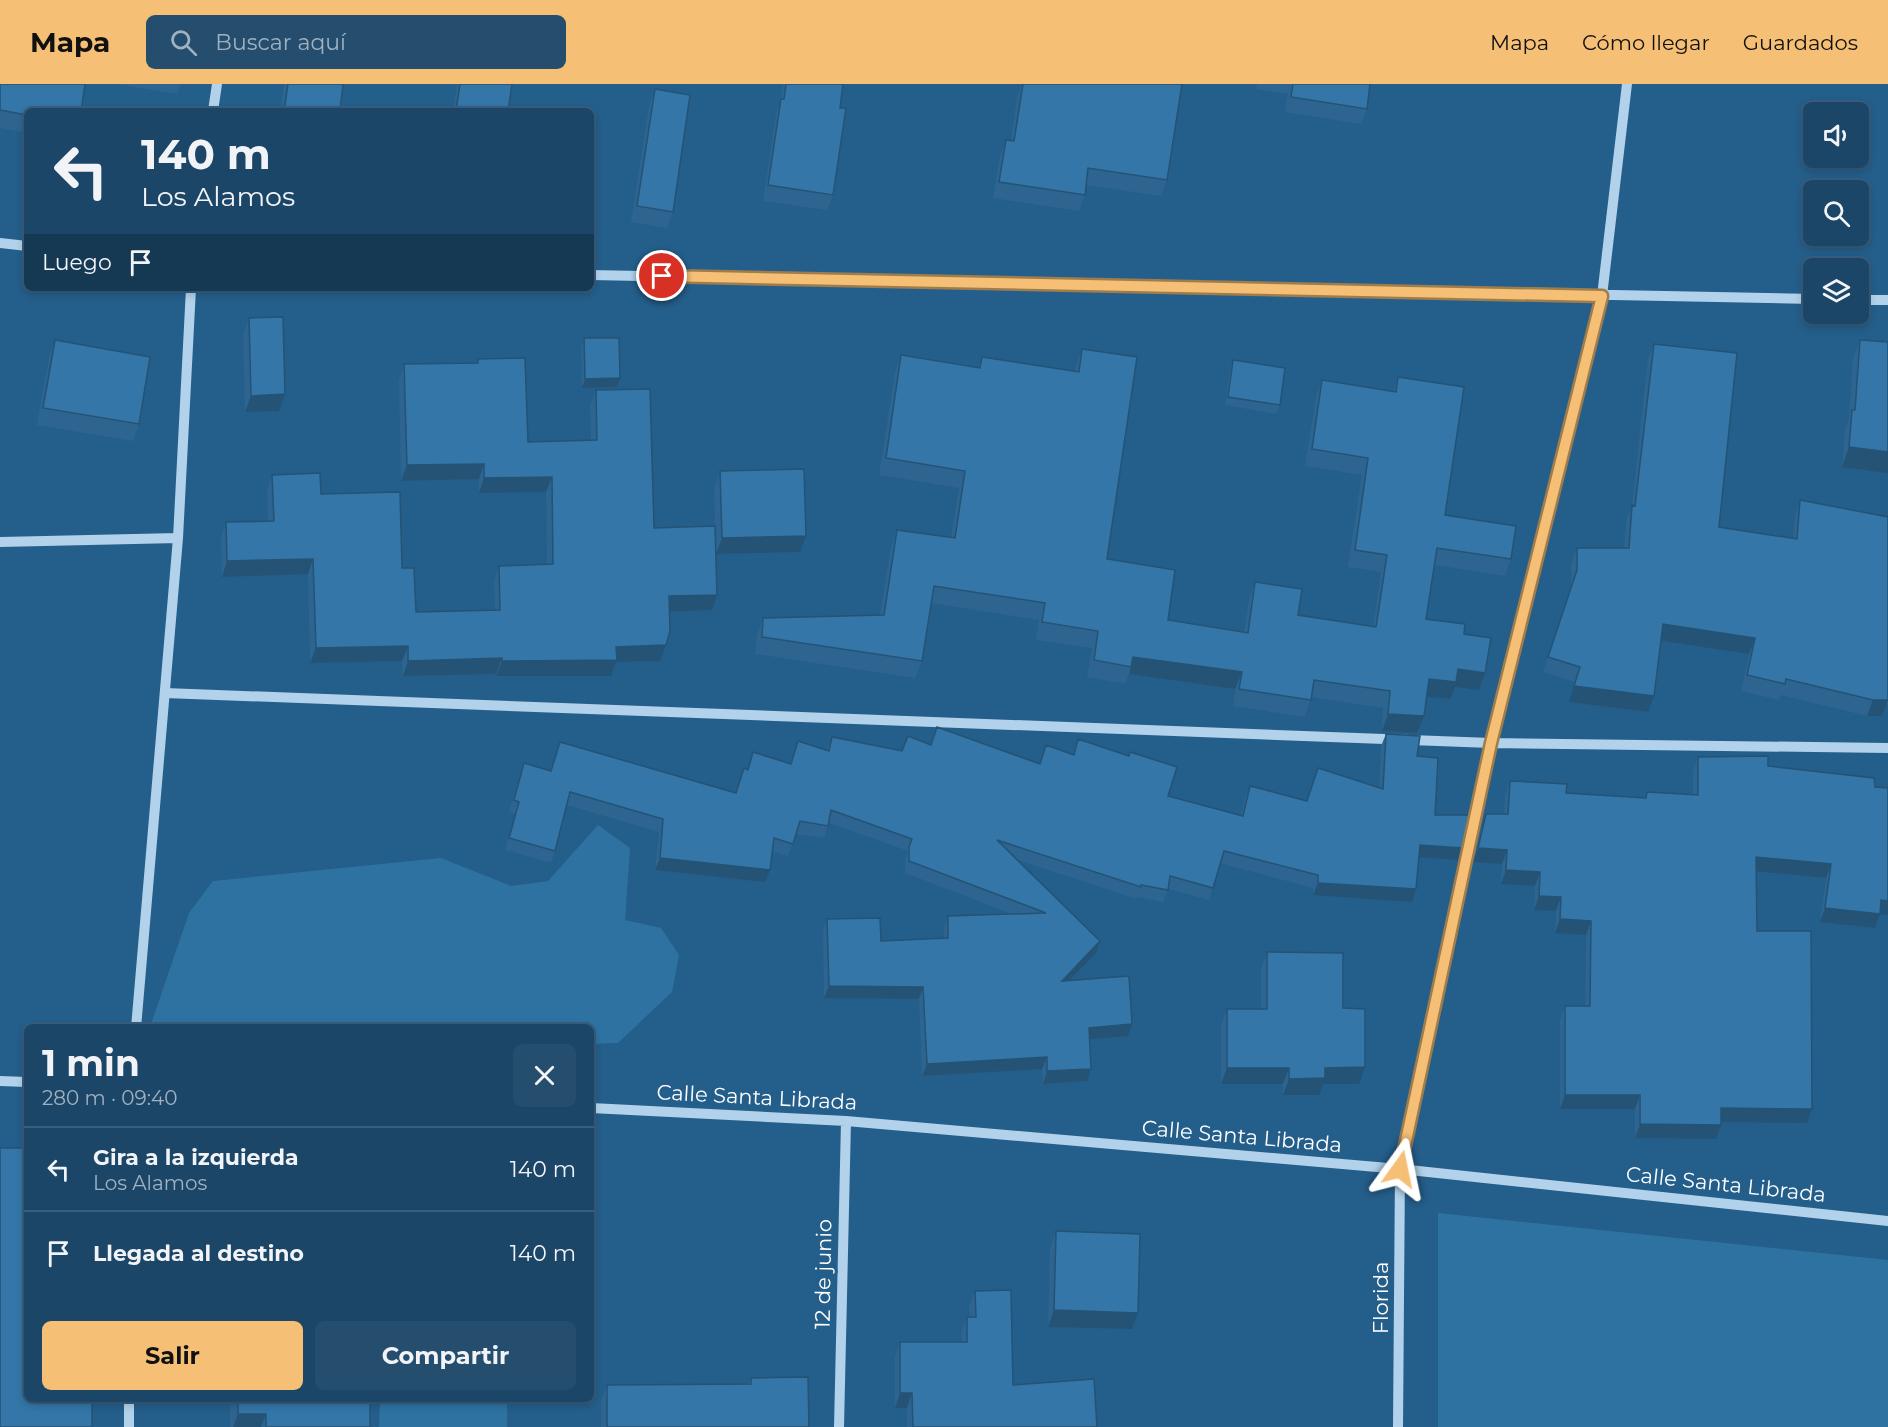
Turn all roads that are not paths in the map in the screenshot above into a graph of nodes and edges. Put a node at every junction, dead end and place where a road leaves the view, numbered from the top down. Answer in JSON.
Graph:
{"nodes":[{"id":1,"x":217,"y":84,"type":"edge"},
{"id":2,"x":1627,"y":84,"type":"edge"},
{"id":3,"x":213,"y":108,"type":"edge"},
{"id":4,"x":0,"y":243,"type":"edge"},
{"id":5,"x":24,"y":246,"type":"edge"},
{"id":6,"x":594,"y":275,"type":"edge"},
{"id":7,"x":191,"y":291,"type":"edge"},
{"id":8,"x":1602,"y":296,"type":"junction"},
{"id":9,"x":1803,"y":299,"type":"edge"},
{"id":10,"x":1869,"y":300,"type":"edge"},
{"id":11,"x":1888,"y":300,"type":"edge"},
{"id":12,"x":178,"y":538,"type":"junction"},
{"id":13,"x":0,"y":542,"type":"edge"},
{"id":14,"x":165,"y":693,"type":"junction"},
{"id":15,"x":1491,"y":743,"type":"junction"},
{"id":16,"x":1888,"y":748,"type":"edge"},
{"id":17,"x":136,"y":1024,"type":"edge"},
{"id":18,"x":0,"y":1082,"type":"edge"},
{"id":19,"x":24,"y":1082,"type":"edge"},
{"id":20,"x":594,"y":1108,"type":"edge"},
{"id":21,"x":846,"y":1121,"type":"junction"},
{"id":22,"x":1400,"y":1169,"type":"junction"},
{"id":23,"x":1888,"y":1221,"type":"edge"},
{"id":24,"x":129,"y":1402,"type":"edge"},
{"id":25,"x":129,"y":1427,"type":"edge"},
{"id":26,"x":840,"y":1427,"type":"edge"},
{"id":27,"x":1398,"y":1427,"type":"edge"}],
"edges":[{"from":1,"to":3,"type":"street"},
{"from":2,"to":8,"type":"street","name":"Florida"},
{"from":4,"to":5,"type":"street"},
{"from":6,"to":8,"type":"street"},
{"from":7,"to":12,"type":"street"},
{"from":8,"to":9,"type":"street"},
{"from":8,"to":15,"type":"street","name":"Florida"},
{"from":10,"to":11,"type":"street"},
{"from":12,"to":13,"type":"street"},
{"from":12,"to":14,"type":"street"},
{"from":14,"to":15,"type":"street"},
{"from":14,"to":17,"type":"street"},
{"from":15,"to":16,"type":"street"},
{"from":15,"to":22,"type":"street","name":"Florida"},
{"from":18,"to":19,"type":"street"},
{"from":20,"to":21,"type":"street","name":"Calle Santa Librada"},
{"from":21,"to":22,"type":"street","name":"Calle Santa Librada"},
{"from":21,"to":26,"type":"street","name":"12 de junio"},
{"from":22,"to":23,"type":"street","name":"Calle Santa Librada"},
{"from":22,"to":27,"type":"street","name":"Florida"},
{"from":24,"to":25,"type":"street"}]}
